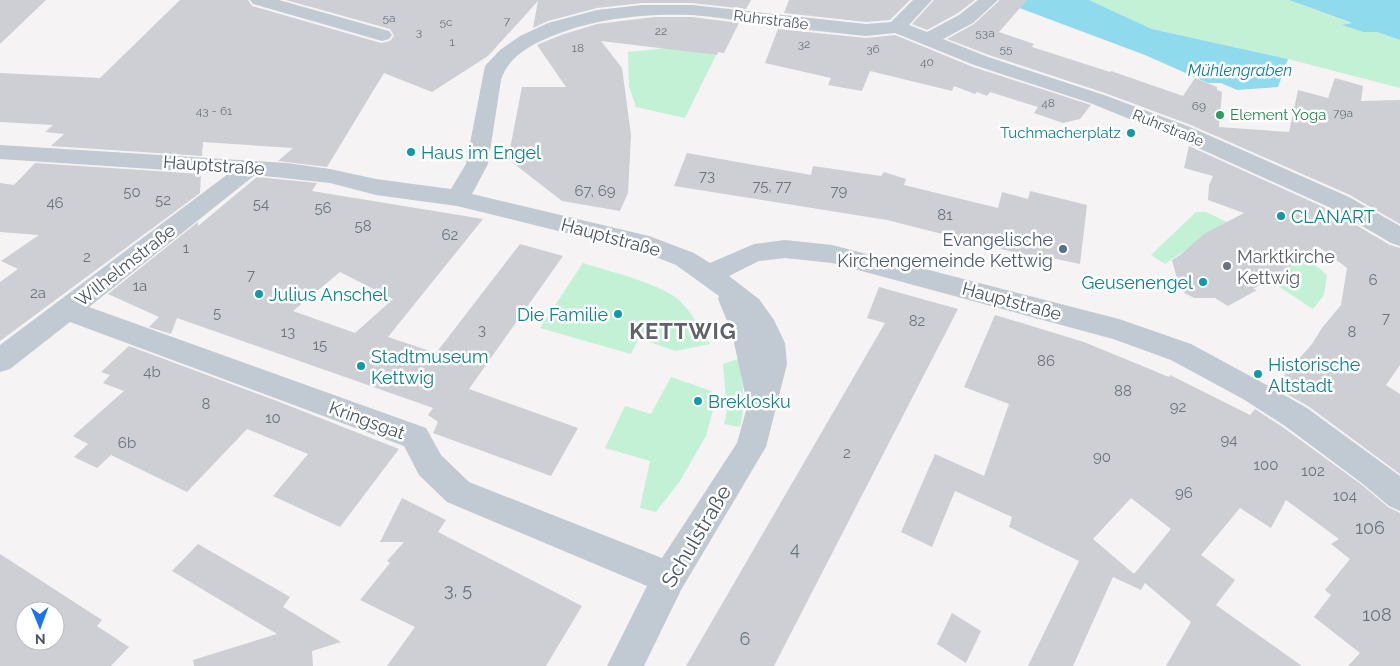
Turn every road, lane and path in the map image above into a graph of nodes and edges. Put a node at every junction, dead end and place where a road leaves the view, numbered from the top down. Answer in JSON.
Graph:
{"nodes":[{"id":1,"x":259,"y":0,"type":"edge"},
{"id":2,"x":924,"y":0,"type":"edge"},
{"id":3,"x":989,"y":0,"type":"edge"},
{"id":4,"x":897,"y":27,"type":"junction"},
{"id":5,"x":382,"y":35,"type":"dead end"},
{"id":6,"x":928,"y":39,"type":"junction"},
{"id":7,"x":0,"y":152,"type":"edge"},
{"id":8,"x":250,"y":168,"type":"junction"},
{"id":9,"x":457,"y":198,"type":"junction"},
{"id":10,"x":1400,"y":237,"type":"edge"},
{"id":11,"x":716,"y":280,"type":"junction"},
{"id":12,"x":68,"y":310,"type":"junction"},
{"id":13,"x":0,"y":361,"type":"edge"},
{"id":14,"x":1400,"y":496,"type":"edge"},
{"id":15,"x":669,"y":578,"type":"junction"},
{"id":16,"x":625,"y":666,"type":"edge"}],
"edges":[{"from":1,"to":5,"type":"street"},
{"from":2,"to":4,"type":"street"},
{"from":3,"to":6,"type":"street"},
{"from":4,"to":6,"type":"street","name":"Ruhrstraße"},
{"from":4,"to":9,"type":"street","name":"Ruhrstraße"},
{"from":6,"to":10,"type":"street","name":"Ruhrstraße"},
{"from":7,"to":8,"type":"street","name":"Hauptstraße"},
{"from":8,"to":9,"type":"street","name":"Hauptstraße"},
{"from":8,"to":12,"type":"street","name":"Wilhelmstraße"},
{"from":9,"to":11,"type":"street","name":"Hauptstraße"},
{"from":11,"to":14,"type":"street","name":"Hauptstraße"},
{"from":11,"to":15,"type":"street","name":"Schulstraße"},
{"from":12,"to":13,"type":"street","name":"Wilhelmstraße"},
{"from":12,"to":15,"type":"street","name":"Kringsgat"},
{"from":15,"to":16,"type":"street","name":"Schulstraße"}]}
